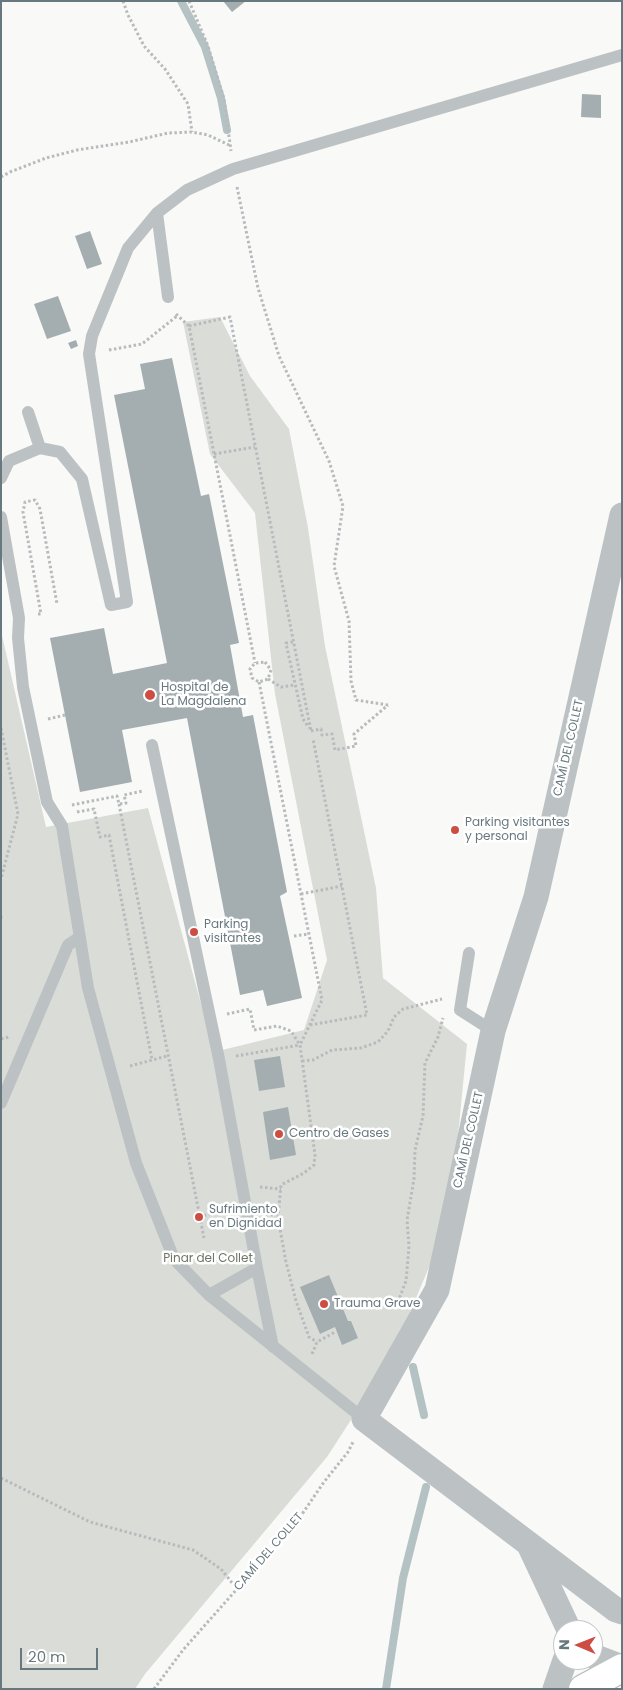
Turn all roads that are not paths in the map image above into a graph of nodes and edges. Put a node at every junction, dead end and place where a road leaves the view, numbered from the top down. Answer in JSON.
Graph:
{"nodes":[{"id":1,"x":622,"y":55,"type":"edge"},
{"id":2,"x":157,"y":213,"type":"junction"},
{"id":3,"x":168,"y":298,"type":"road end"},
{"id":4,"x":28,"y":412,"type":"dead end"},
{"id":5,"x":40,"y":448,"type":"junction"},
{"id":6,"x":1,"y":478,"type":"edge"},
{"id":7,"x":622,"y":515,"type":"edge"},
{"id":8,"x":1,"y":517,"type":"edge"},
{"id":9,"x":152,"y":745,"type":"dead end"},
{"id":10,"x":80,"y":937,"type":"junction"},
{"id":11,"x":469,"y":953,"type":"dead end"},
{"id":12,"x":493,"y":1031,"type":"junction"},
{"id":13,"x":1,"y":1104,"type":"edge"},
{"id":14,"x":257,"y":1268,"type":"junction"},
{"id":15,"x":209,"y":1295,"type":"junction"},
{"id":16,"x":274,"y":1347,"type":"junction"},
{"id":17,"x":364,"y":1419,"type":"junction"},
{"id":18,"x":528,"y":1542,"type":"junction"},
{"id":19,"x":620,"y":1617,"type":"edge"},
{"id":20,"x":564,"y":1620,"type":"edge"},
{"id":21,"x":603,"y":1660,"type":"edge"},
{"id":22,"x":622,"y":1667,"type":"edge"},
{"id":23,"x":562,"y":1670,"type":"edge"},
{"id":24,"x":556,"y":1689,"type":"edge"},
{"id":25,"x":584,"y":1689,"type":"edge"}],
"edges":[{"from":1,"to":2,"type":"lane"},
{"from":2,"to":3,"type":"lane"},
{"from":2,"to":5,"type":"lane"},
{"from":4,"to":5,"type":"lane"},
{"from":5,"to":6,"type":"lane"},
{"from":7,"to":12,"type":"street","name":"CAMÍ DEL COLLET"},
{"from":8,"to":10,"type":"lane"},
{"from":9,"to":14,"type":"lane"},
{"from":10,"to":13,"type":"lane"},
{"from":10,"to":15,"type":"lane"},
{"from":11,"to":12,"type":"lane"},
{"from":12,"to":17,"type":"street","name":"CAMÍ DEL COLLET"},
{"from":14,"to":15,"type":"lane"},
{"from":14,"to":16,"type":"lane"},
{"from":15,"to":16,"type":"lane"},
{"from":16,"to":17,"type":"lane"},
{"from":17,"to":18,"type":"street"},
{"from":18,"to":19,"type":"street"},
{"from":18,"to":20,"type":"street"},
{"from":21,"to":22,"type":"street"},
{"from":22,"to":25,"type":"highway"},
{"from":23,"to":24,"type":"street"}]}
